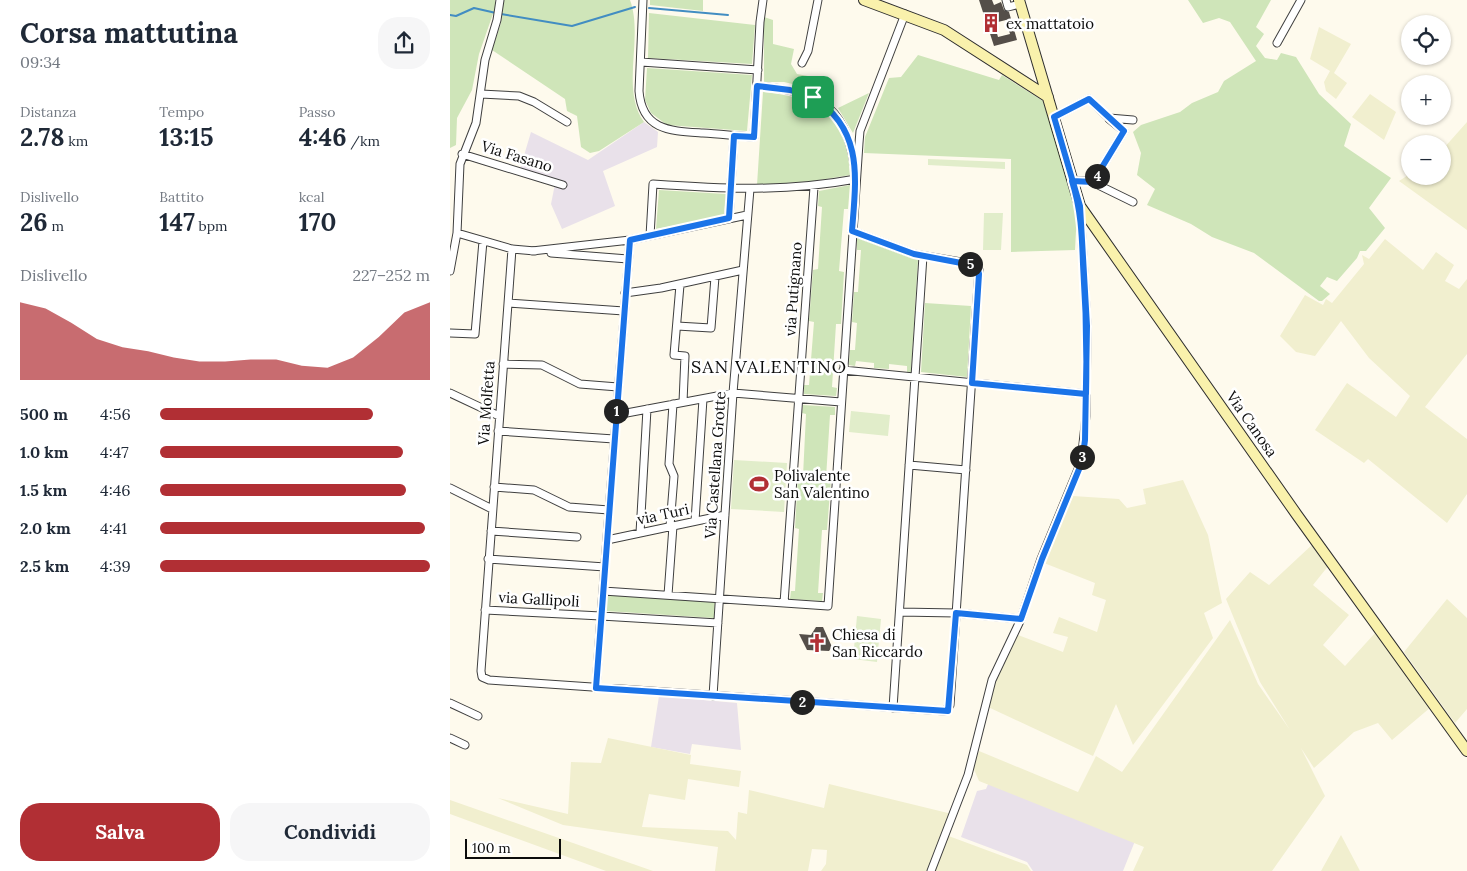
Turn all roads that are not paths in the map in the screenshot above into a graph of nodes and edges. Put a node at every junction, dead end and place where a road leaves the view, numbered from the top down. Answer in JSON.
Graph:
{"nodes":[{"id":1,"x":641,"y":0,"type":"edge"},
{"id":2,"x":763,"y":0,"type":"edge"},
{"id":3,"x":818,"y":0,"type":"edge"},
{"id":4,"x":864,"y":0,"type":"edge"},
{"id":5,"x":1006,"y":0,"type":"edge"},
{"id":6,"x":1301,"y":0,"type":"edge"},
{"id":7,"x":1020,"y":2,"type":"edge"},
{"id":8,"x":500,"y":4,"type":"edge"},
{"id":9,"x":905,"y":14,"type":"junction"},
{"id":10,"x":1277,"y":43,"type":"dead end"},
{"id":11,"x":642,"y":62,"type":"junction"},
{"id":12,"x":802,"y":62,"type":"dead end"},
{"id":13,"x":758,"y":70,"type":"junction"},
{"id":14,"x":757,"y":86,"type":"junction"},
{"id":15,"x":481,"y":94,"type":"junction"},
{"id":16,"x":1048,"y":97,"type":"junction"},
{"id":17,"x":1054,"y":117,"type":"junction"},
{"id":18,"x":1109,"y":118,"type":"junction"},
{"id":19,"x":1133,"y":120,"type":"dead end"},
{"id":20,"x":567,"y":122,"type":"dead end"},
{"id":21,"x":734,"y":136,"type":"junction"},
{"id":22,"x":462,"y":154,"type":"junction"},
{"id":23,"x":856,"y":179,"type":"junction"},
{"id":24,"x":1072,"y":181,"type":"junction"},
{"id":25,"x":1093,"y":182,"type":"junction"},
{"id":26,"x":563,"y":185,"type":"dead end"},
{"id":27,"x":814,"y":187,"type":"junction"},
{"id":28,"x":731,"y":189,"type":"junction"},
{"id":29,"x":750,"y":189,"type":"junction"},
{"id":30,"x":1133,"y":202,"type":"dead end"},
{"id":31,"x":1080,"y":206,"type":"junction"},
{"id":32,"x":747,"y":215,"type":"junction"},
{"id":33,"x":729,"y":218,"type":"junction"},
{"id":34,"x":852,"y":231,"type":"junction"},
{"id":35,"x":456,"y":233,"type":"junction"},
{"id":36,"x":650,"y":236,"type":"junction"},
{"id":37,"x":630,"y":240,"type":"junction"},
{"id":38,"x":483,"y":241,"type":"junction"},
{"id":39,"x":452,"y":244,"type":"edge"},
{"id":40,"x":512,"y":250,"type":"junction"},
{"id":41,"x":532,"y":251,"type":"junction"},
{"id":42,"x":923,"y":256,"type":"junction"},
{"id":43,"x":628,"y":259,"type":"junction"},
{"id":44,"x":743,"y":270,"type":"junction"},
{"id":45,"x":450,"y":271,"type":"edge"},
{"id":46,"x":715,"y":277,"type":"junction"},
{"id":47,"x":680,"y":285,"type":"junction"},
{"id":48,"x":625,"y":293,"type":"junction"},
{"id":49,"x":508,"y":304,"type":"junction"},
{"id":50,"x":624,"y":311,"type":"junction"},
{"id":51,"x":677,"y":326,"type":"junction"},
{"id":52,"x":450,"y":332,"type":"edge"},
{"id":53,"x":503,"y":364,"type":"junction"},
{"id":54,"x":843,"y":370,"type":"junction"},
{"id":55,"x":915,"y":378,"type":"junction"},
{"id":56,"x":972,"y":383,"type":"junction"},
{"id":57,"x":618,"y":386,"type":"junction"},
{"id":58,"x":450,"y":393,"type":"edge"},
{"id":59,"x":733,"y":393,"type":"junction"},
{"id":60,"x":1086,"y":394,"type":"junction"},
{"id":61,"x":798,"y":398,"type":"junction"},
{"id":62,"x":703,"y":399,"type":"junction"},
{"id":63,"x":682,"y":402,"type":"junction"},
{"id":64,"x":841,"y":402,"type":"junction"},
{"id":65,"x":673,"y":404,"type":"junction"},
{"id":66,"x":647,"y":409,"type":"junction"},
{"id":67,"x":616,"y":415,"type":"junction"},
{"id":68,"x":499,"y":416,"type":"junction"},
{"id":69,"x":498,"y":431,"type":"junction"},
{"id":70,"x":614,"y":439,"type":"junction"},
{"id":71,"x":909,"y":465,"type":"junction"},
{"id":72,"x":966,"y":470,"type":"junction"},
{"id":73,"x":494,"y":487,"type":"junction"},
{"id":74,"x":450,"y":488,"type":"edge"},
{"id":75,"x":492,"y":509,"type":"junction"},
{"id":76,"x":609,"y":510,"type":"junction"},
{"id":77,"x":725,"y":515,"type":"junction"},
{"id":78,"x":695,"y":521,"type":"junction"},
{"id":79,"x":672,"y":526,"type":"junction"},
{"id":80,"x":491,"y":531,"type":"junction"},
{"id":81,"x":640,"y":533,"type":"junction"},
{"id":82,"x":577,"y":537,"type":"dead end"},
{"id":83,"x":607,"y":540,"type":"junction"},
{"id":84,"x":488,"y":559,"type":"junction"},
{"id":85,"x":605,"y":567,"type":"junction"},
{"id":86,"x":603,"y":591,"type":"junction"},
{"id":87,"x":668,"y":595,"type":"junction"},
{"id":88,"x":720,"y":598,"type":"junction"},
{"id":89,"x":784,"y":603,"type":"junction"},
{"id":90,"x":485,"y":610,"type":"junction"},
{"id":91,"x":900,"y":612,"type":"junction"},
{"id":92,"x":956,"y":613,"type":"junction"},
{"id":93,"x":602,"y":616,"type":"junction"},
{"id":94,"x":1021,"y":619,"type":"junction"},
{"id":95,"x":718,"y":623,"type":"junction"},
{"id":96,"x":596,"y":688,"type":"junction"},
{"id":97,"x":713,"y":696,"type":"junction"},
{"id":98,"x":450,"y":703,"type":"edge"},
{"id":99,"x":893,"y":708,"type":"junction"},
{"id":100,"x":478,"y":716,"type":"dead end"},
{"id":101,"x":450,"y":738,"type":"edge"},
{"id":102,"x":465,"y":745,"type":"dead end"},
{"id":103,"x":1467,"y":751,"type":"edge"},
{"id":104,"x":931,"y":871,"type":"edge"}],
"edges":[{"from":1,"to":11,"type":"street"},
{"from":2,"to":13,"type":"street"},
{"from":3,"to":12,"type":"street"},
{"from":4,"to":9,"type":"main road"},
{"from":5,"to":7,"type":"street"},
{"from":6,"to":10,"type":"street"},
{"from":7,"to":16,"type":"main road","name":"Via Canosa"},
{"from":8,"to":15,"type":"street"},
{"from":9,"to":16,"type":"main road"},
{"from":9,"to":23,"type":"street"},
{"from":11,"to":13,"type":"street"},
{"from":11,"to":21,"type":"street"},
{"from":13,"to":14,"type":"street"},
{"from":14,"to":21,"type":"street"},
{"from":14,"to":23,"type":"street"},
{"from":15,"to":20,"type":"street"},
{"from":15,"to":22,"type":"street"},
{"from":16,"to":17,"type":"main road","name":"Via Canosa"},
{"from":17,"to":18,"type":"street"},
{"from":17,"to":24,"type":"main road","name":"Via Canosa"},
{"from":18,"to":19,"type":"street"},
{"from":18,"to":25,"type":"street"},
{"from":21,"to":28,"type":"street"},
{"from":22,"to":26,"type":"street","name":"Via Fasano"},
{"from":22,"to":35,"type":"street"},
{"from":23,"to":27,"type":"street"},
{"from":23,"to":34,"type":"street"},
{"from":24,"to":25,"type":"street"},
{"from":24,"to":31,"type":"main road","name":"Via Canosa"},
{"from":25,"to":30,"type":"street"},
{"from":27,"to":29,"type":"street"},
{"from":27,"to":61,"type":"street","name":"via Putignano"},
{"from":28,"to":29,"type":"street"},
{"from":28,"to":33,"type":"street"},
{"from":28,"to":36,"type":"street"},
{"from":29,"to":32,"type":"street","name":"Via Castellana Grotte"},
{"from":31,"to":60,"type":"street"},
{"from":31,"to":103,"type":"main road","name":"Via Canosa"},
{"from":32,"to":33,"type":"street"},
{"from":32,"to":44,"type":"street","name":"Via Castellana Grotte"},
{"from":33,"to":36,"type":"street"},
{"from":34,"to":42,"type":"street"},
{"from":34,"to":54,"type":"street"},
{"from":35,"to":38,"type":"street"},
{"from":35,"to":39,"type":"street"},
{"from":36,"to":37,"type":"street"},
{"from":37,"to":41,"type":"street"},
{"from":37,"to":43,"type":"street"},
{"from":38,"to":40,"type":"street"},
{"from":38,"to":52,"type":"street"},
{"from":39,"to":45,"type":"street"},
{"from":40,"to":41,"type":"street"},
{"from":40,"to":49,"type":"street","name":"Via Molfetta"},
{"from":41,"to":43,"type":"street"},
{"from":42,"to":55,"type":"street"},
{"from":42,"to":56,"type":"street"},
{"from":43,"to":48,"type":"street"},
{"from":44,"to":46,"type":"street"},
{"from":44,"to":59,"type":"street","name":"Via Castellana Grotte"},
{"from":46,"to":47,"type":"street"},
{"from":46,"to":51,"type":"street"},
{"from":47,"to":48,"type":"street"},
{"from":47,"to":51,"type":"street"},
{"from":48,"to":50,"type":"street"},
{"from":49,"to":50,"type":"street"},
{"from":49,"to":53,"type":"street","name":"Via Molfetta"},
{"from":50,"to":57,"type":"street"},
{"from":51,"to":63,"type":"street"},
{"from":53,"to":57,"type":"street"},
{"from":53,"to":68,"type":"street","name":"Via Molfetta"},
{"from":54,"to":55,"type":"street"},
{"from":54,"to":64,"type":"street"},
{"from":55,"to":56,"type":"street"},
{"from":55,"to":71,"type":"street"},
{"from":56,"to":60,"type":"street"},
{"from":56,"to":72,"type":"street"},
{"from":57,"to":67,"type":"street"},
{"from":58,"to":68,"type":"street"},
{"from":59,"to":61,"type":"street"},
{"from":59,"to":62,"type":"street"},
{"from":59,"to":77,"type":"street","name":"Via Castellana Grotte"},
{"from":60,"to":94,"type":"street"},
{"from":61,"to":64,"type":"street"},
{"from":61,"to":89,"type":"street","name":"via Putignano"},
{"from":62,"to":63,"type":"street"},
{"from":62,"to":78,"type":"street"},
{"from":63,"to":65,"type":"street"},
{"from":64,"to":89,"type":"street"},
{"from":65,"to":66,"type":"street"},
{"from":65,"to":79,"type":"street"},
{"from":66,"to":67,"type":"street"},
{"from":66,"to":81,"type":"street"},
{"from":67,"to":70,"type":"street"},
{"from":68,"to":69,"type":"street","name":"Via Molfetta"},
{"from":69,"to":70,"type":"street"},
{"from":69,"to":73,"type":"street","name":"Via Molfetta"},
{"from":70,"to":76,"type":"street"},
{"from":71,"to":72,"type":"street"},
{"from":71,"to":91,"type":"street"},
{"from":72,"to":92,"type":"street"},
{"from":73,"to":75,"type":"street","name":"Via Molfetta"},
{"from":73,"to":76,"type":"street"},
{"from":74,"to":75,"type":"street"},
{"from":75,"to":80,"type":"street","name":"Via Molfetta"},
{"from":76,"to":83,"type":"street"},
{"from":77,"to":78,"type":"street","name":"via Turi"},
{"from":77,"to":88,"type":"street","name":"Via Castellana Grotte"},
{"from":78,"to":79,"type":"street","name":"via Turi"},
{"from":79,"to":81,"type":"street","name":"via Turi"},
{"from":79,"to":87,"type":"street"},
{"from":80,"to":82,"type":"street"},
{"from":80,"to":84,"type":"street","name":"Via Molfetta"},
{"from":81,"to":83,"type":"street","name":"via Turi"},
{"from":83,"to":85,"type":"street"},
{"from":84,"to":85,"type":"street"},
{"from":84,"to":90,"type":"street","name":"via Gallipoli"},
{"from":85,"to":86,"type":"street"},
{"from":86,"to":87,"type":"street"},
{"from":86,"to":93,"type":"street"},
{"from":87,"to":88,"type":"street"},
{"from":88,"to":89,"type":"street"},
{"from":88,"to":95,"type":"street","name":"Via Castellana Grotte"},
{"from":90,"to":93,"type":"street","name":"via Gallipoli"},
{"from":90,"to":96,"type":"street","name":"via Gallipoli"},
{"from":91,"to":92,"type":"street"},
{"from":91,"to":99,"type":"street"},
{"from":92,"to":94,"type":"street"},
{"from":92,"to":99,"type":"street","name":"via Gallipoli"},
{"from":93,"to":95,"type":"street","name":"via Gallipoli"},
{"from":93,"to":96,"type":"street"},
{"from":94,"to":104,"type":"street"},
{"from":95,"to":97,"type":"street","name":"Via Castellana Grotte"},
{"from":96,"to":97,"type":"street","name":"via Gallipoli"},
{"from":97,"to":99,"type":"street","name":"via Gallipoli"},
{"from":98,"to":100,"type":"street"},
{"from":101,"to":102,"type":"street"}]}
